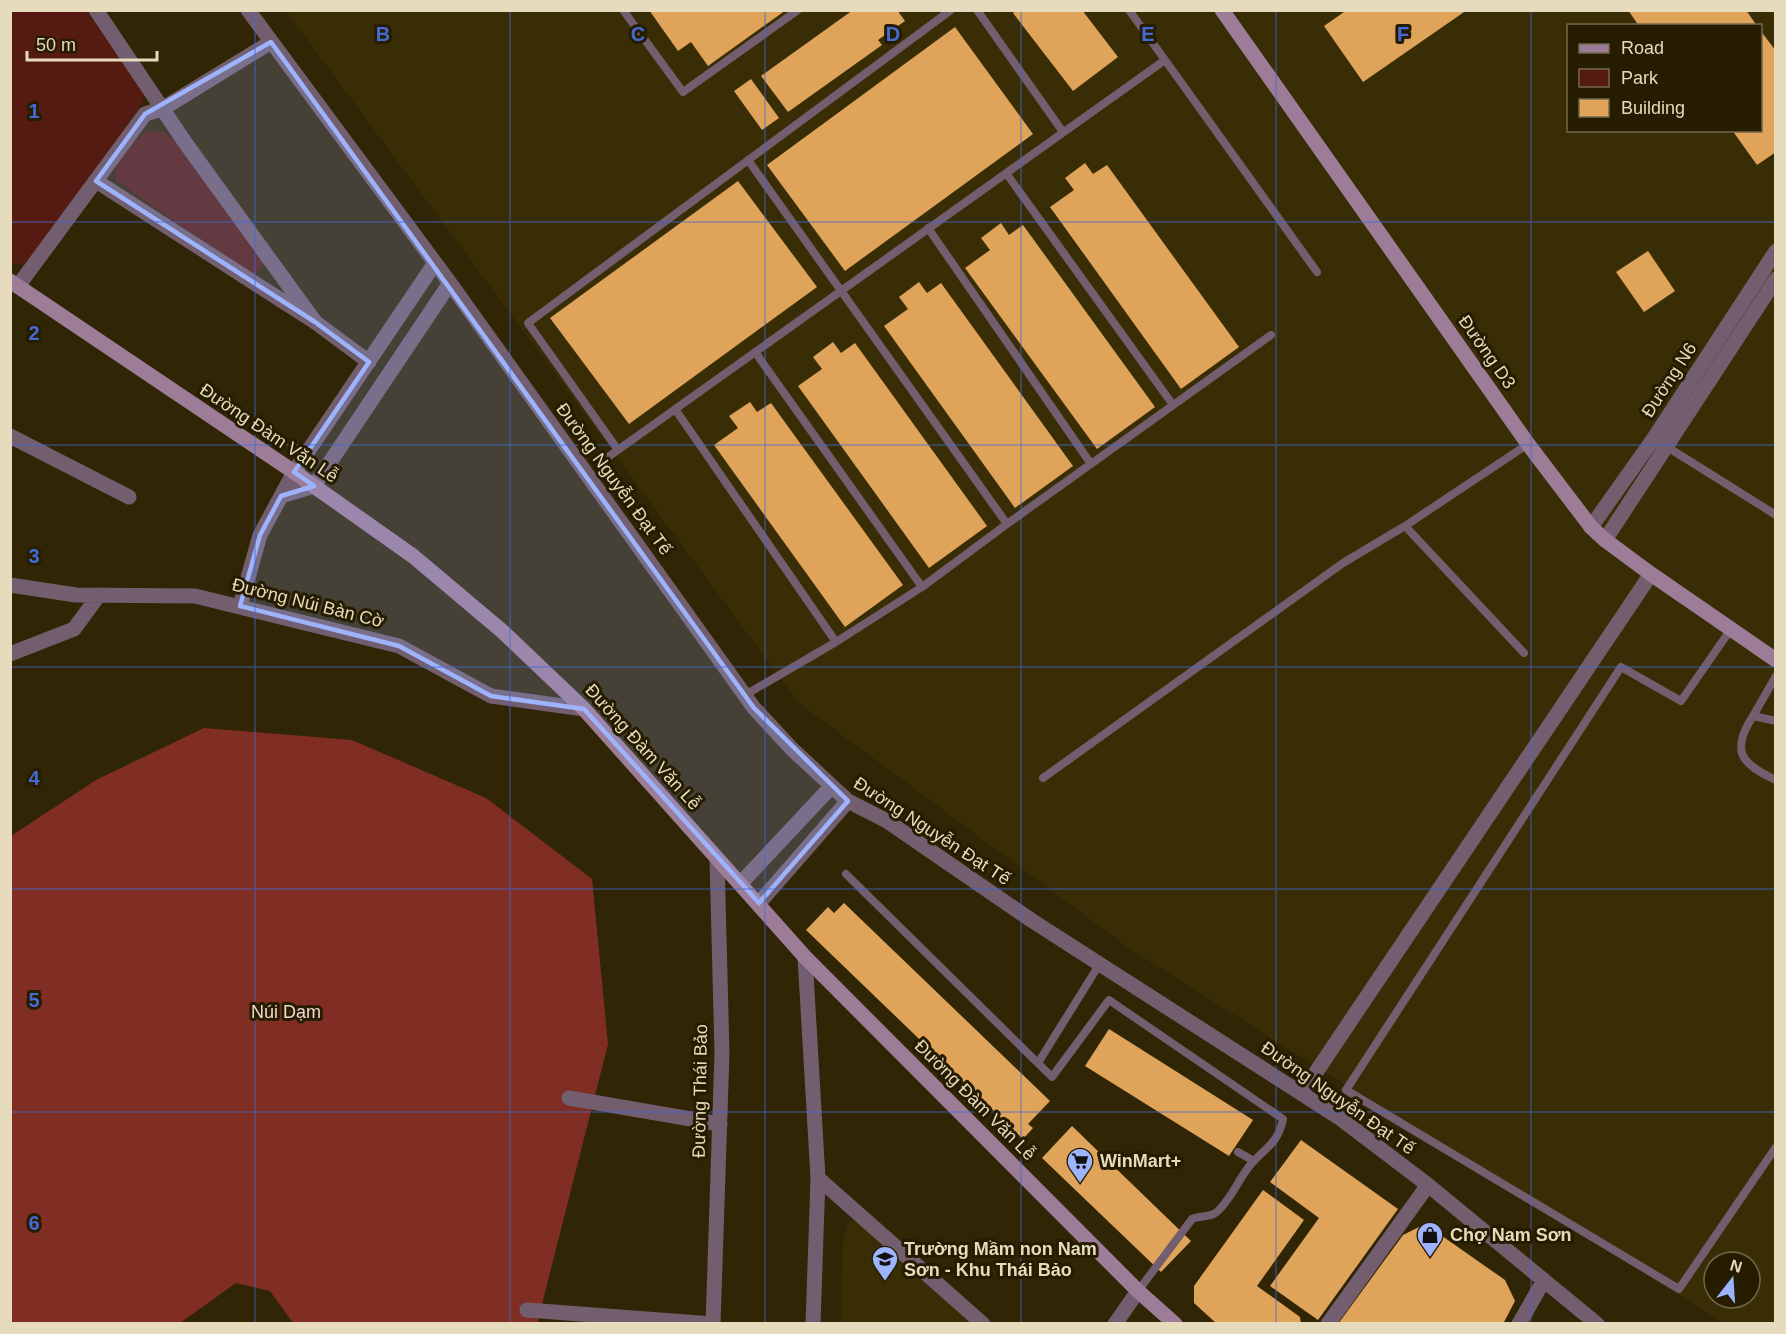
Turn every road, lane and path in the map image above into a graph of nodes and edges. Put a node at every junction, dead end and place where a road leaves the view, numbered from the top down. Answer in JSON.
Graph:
{"nodes":[{"id":1,"x":96,"y":10,"type":"edge"},
{"id":2,"x":248,"y":10,"type":"edge"},
{"id":3,"x":623,"y":10,"type":"edge"},
{"id":4,"x":798,"y":10,"type":"edge"},
{"id":5,"x":951,"y":10,"type":"edge"},
{"id":6,"x":977,"y":10,"type":"edge"},
{"id":7,"x":1130,"y":10,"type":"edge"},
{"id":8,"x":1222,"y":10,"type":"edge"},
{"id":9,"x":272,"y":42,"type":"junction"},
{"id":10,"x":1165,"y":60,"type":"junction"},
{"id":11,"x":162,"y":109,"type":"junction"},
{"id":12,"x":1063,"y":132,"type":"junction"},
{"id":13,"x":748,"y":160,"type":"junction"},
{"id":14,"x":1005,"y":173,"type":"junction"},
{"id":15,"x":96,"y":181,"type":"junction"},
{"id":16,"x":928,"y":228,"type":"junction"},
{"id":17,"x":1775,"y":253,"type":"edge"},
{"id":18,"x":435,"y":263,"type":"junction"},
{"id":19,"x":1317,"y":272,"type":"dead end"},
{"id":20,"x":1776,"y":279,"type":"edge"},
{"id":21,"x":450,"y":283,"type":"junction"},
{"id":22,"x":14,"y":284,"type":"edge"},
{"id":23,"x":841,"y":291,"type":"junction"},
{"id":24,"x":315,"y":322,"type":"junction"},
{"id":25,"x":1271,"y":335,"type":"dead end"},
{"id":26,"x":755,"y":352,"type":"junction"},
{"id":27,"x":369,"y":362,"type":"junction"},
{"id":28,"x":1173,"y":405,"type":"junction"},
{"id":29,"x":675,"y":409,"type":"junction"},
{"id":30,"x":10,"y":436,"type":"edge"},
{"id":31,"x":1660,"y":442,"type":"junction"},
{"id":32,"x":1528,"y":444,"type":"junction"},
{"id":33,"x":618,"y":450,"type":"junction"},
{"id":34,"x":608,"y":457,"type":"dead end"},
{"id":35,"x":1091,"y":464,"type":"junction"},
{"id":36,"x":294,"y":472,"type":"junction"},
{"id":37,"x":314,"y":486,"type":"junction"},
{"id":38,"x":281,"y":496,"type":"junction"},
{"id":39,"x":129,"y":497,"type":"dead end"},
{"id":40,"x":1776,"y":515,"type":"edge"},
{"id":41,"x":1007,"y":524,"type":"junction"},
{"id":42,"x":1405,"y":526,"type":"junction"},
{"id":43,"x":1591,"y":527,"type":"junction"},
{"id":44,"x":1605,"y":540,"type":"junction"},
{"id":45,"x":1651,"y":574,"type":"junction"},
{"id":46,"x":10,"y":585,"type":"edge"},
{"id":47,"x":922,"y":587,"type":"junction"},
{"id":48,"x":99,"y":595,"type":"junction"},
{"id":49,"x":240,"y":606,"type":"junction"},
{"id":50,"x":1731,"y":629,"type":"junction"},
{"id":51,"x":836,"y":642,"type":"junction"},
{"id":52,"x":10,"y":654,"type":"edge"},
{"id":53,"x":1524,"y":654,"type":"dead end"},
{"id":54,"x":1776,"y":660,"type":"edge"},
{"id":55,"x":1776,"y":676,"type":"edge"},
{"id":56,"x":745,"y":695,"type":"junction"},
{"id":57,"x":584,"y":709,"type":"junction"},
{"id":58,"x":1753,"y":716,"type":"junction"},
{"id":59,"x":1776,"y":721,"type":"edge"},
{"id":60,"x":1043,"y":778,"type":"dead end"},
{"id":61,"x":1776,"y":780,"type":"edge"},
{"id":62,"x":831,"y":787,"type":"junction"},
{"id":63,"x":848,"y":801,"type":"junction"},
{"id":64,"x":717,"y":859,"type":"junction"},
{"id":65,"x":846,"y":874,"type":"dead end"},
{"id":66,"x":740,"y":884,"type":"junction"},
{"id":67,"x":759,"y":903,"type":"junction"},
{"id":68,"x":806,"y":957,"type":"junction"},
{"id":69,"x":1099,"y":964,"type":"junction"},
{"id":70,"x":1038,"y":1063,"type":"junction"},
{"id":71,"x":1302,"y":1093,"type":"junction"},
{"id":72,"x":569,"y":1098,"type":"dead end"},
{"id":73,"x":720,"y":1124,"type":"junction"},
{"id":74,"x":1776,"y":1147,"type":"edge"},
{"id":75,"x":1238,"y":1152,"type":"dead end"},
{"id":76,"x":1254,"y":1161,"type":"junction"},
{"id":77,"x":818,"y":1178,"type":"junction"},
{"id":78,"x":1428,"y":1185,"type":"junction"},
{"id":79,"x":1544,"y":1280,"type":"junction"},
{"id":80,"x":1138,"y":1291,"type":"junction"},
{"id":81,"x":527,"y":1310,"type":"dead end"},
{"id":82,"x":713,"y":1323,"type":"edge"},
{"id":83,"x":813,"y":1323,"type":"edge"},
{"id":84,"x":983,"y":1323,"type":"edge"},
{"id":85,"x":1115,"y":1323,"type":"edge"},
{"id":86,"x":1175,"y":1323,"type":"edge"},
{"id":87,"x":1328,"y":1323,"type":"edge"},
{"id":88,"x":1519,"y":1323,"type":"edge"},
{"id":89,"x":1597,"y":1323,"type":"edge"}],
"edges":[{"from":1,"to":11,"type":"street"},
{"from":2,"to":9,"type":"street","name":"Đường Nguyễn Đạt Tế"},
{"from":3,"to":4,"type":"lane"},
{"from":5,"to":13,"type":"lane"},
{"from":6,"to":12,"type":"lane"},
{"from":7,"to":10,"type":"lane"},
{"from":8,"to":32,"type":"main road","name":"Đường D3"},
{"from":9,"to":11,"type":"street"},
{"from":9,"to":18,"type":"street","name":"Đường Nguyễn Đạt Tế"},
{"from":10,"to":12,"type":"lane"},
{"from":10,"to":19,"type":"lane"},
{"from":11,"to":15,"type":"street"},
{"from":11,"to":24,"type":"street"},
{"from":12,"to":14,"type":"lane"},
{"from":13,"to":23,"type":"lane"},
{"from":13,"to":33,"type":"lane"},
{"from":14,"to":16,"type":"lane"},
{"from":14,"to":28,"type":"lane"},
{"from":15,"to":22,"type":"street"},
{"from":15,"to":24,"type":"street"},
{"from":16,"to":23,"type":"lane"},
{"from":16,"to":35,"type":"lane"},
{"from":17,"to":31,"type":"street","name":"Đường N6"},
{"from":18,"to":21,"type":"street","name":"Đường Nguyễn Đạt Tế"},
{"from":18,"to":27,"type":"street"},
{"from":20,"to":31,"type":"street","name":"Đường N6"},
{"from":21,"to":37,"type":"street"},
{"from":21,"to":56,"type":"street","name":"Đường Nguyễn Đạt Tế"},
{"from":22,"to":36,"type":"main road","name":"Đường Đàm Văn Lễ"},
{"from":23,"to":26,"type":"lane"},
{"from":23,"to":41,"type":"lane"},
{"from":24,"to":27,"type":"street"},
{"from":25,"to":28,"type":"lane"},
{"from":26,"to":29,"type":"lane"},
{"from":26,"to":47,"type":"lane"},
{"from":27,"to":36,"type":"street"},
{"from":28,"to":35,"type":"lane"},
{"from":29,"to":33,"type":"lane"},
{"from":29,"to":51,"type":"lane"},
{"from":30,"to":39,"type":"street"},
{"from":31,"to":40,"type":"lane"},
{"from":31,"to":43,"type":"street","name":"Đường N6"},
{"from":31,"to":44,"type":"street","name":"Đường N6"},
{"from":32,"to":42,"type":"lane"},
{"from":32,"to":43,"type":"main road","name":"Đường D3"},
{"from":33,"to":34,"type":"lane"},
{"from":35,"to":41,"type":"lane"},
{"from":36,"to":37,"type":"main road","name":"Đường Đàm Văn Lễ"},
{"from":36,"to":38,"type":"street"},
{"from":37,"to":38,"type":"street"},
{"from":37,"to":57,"type":"main road","name":"Đường Đàm Văn Lễ"},
{"from":38,"to":49,"type":"street"},
{"from":41,"to":47,"type":"lane"},
{"from":42,"to":53,"type":"lane"},
{"from":42,"to":60,"type":"lane"},
{"from":43,"to":44,"type":"main road","name":"Đường D3"},
{"from":44,"to":45,"type":"main road","name":"Đường D3"},
{"from":45,"to":50,"type":"main road","name":"Đường D3"},
{"from":45,"to":71,"type":"street"},
{"from":46,"to":48,"type":"street","name":"Đường Núi Bàn Cờ"},
{"from":47,"to":51,"type":"lane"},
{"from":48,"to":49,"type":"street","name":"Đường Núi Bàn Cờ"},
{"from":48,"to":52,"type":"street"},
{"from":49,"to":57,"type":"street","name":"Đường Núi Bàn Cờ"},
{"from":50,"to":54,"type":"main road","name":"Đường D3"},
{"from":50,"to":74,"type":"lane"},
{"from":51,"to":56,"type":"lane"},
{"from":55,"to":58,"type":"lane"},
{"from":56,"to":62,"type":"street","name":"Đường Nguyễn Đạt Tế"},
{"from":57,"to":64,"type":"main road","name":"Đường Đàm Văn Lễ"},
{"from":58,"to":59,"type":"lane"},
{"from":58,"to":61,"type":"lane"},
{"from":62,"to":63,"type":"street","name":"Đường Nguyễn Đạt Tế"},
{"from":62,"to":66,"type":"street"},
{"from":63,"to":67,"type":"street"},
{"from":63,"to":69,"type":"street","name":"Đường Nguyễn Đạt Tế"},
{"from":64,"to":66,"type":"main road","name":"Đường Đàm Văn Lễ"},
{"from":64,"to":73,"type":"street","name":"Đường Thái Bảo"},
{"from":65,"to":70,"type":"lane"},
{"from":66,"to":67,"type":"main road","name":"Đường Đàm Văn Lễ"},
{"from":67,"to":68,"type":"main road","name":"Đường Đàm Văn Lễ"},
{"from":68,"to":77,"type":"street"},
{"from":68,"to":80,"type":"main road","name":"Đường Đàm Văn Lễ"},
{"from":69,"to":70,"type":"lane"},
{"from":69,"to":71,"type":"street","name":"Đường Nguyễn Đạt Tế"},
{"from":70,"to":76,"type":"lane"},
{"from":71,"to":78,"type":"street","name":"Đường Nguyễn Đạt Tế"},
{"from":72,"to":73,"type":"street"},
{"from":73,"to":82,"type":"street","name":"Đường Thái Bảo"},
{"from":75,"to":76,"type":"lane"},
{"from":76,"to":80,"type":"lane"},
{"from":77,"to":83,"type":"street"},
{"from":77,"to":84,"type":"street"},
{"from":78,"to":79,"type":"street","name":"Đường Nguyễn Đạt Tế"},
{"from":78,"to":87,"type":"street"},
{"from":79,"to":88,"type":"street"},
{"from":79,"to":89,"type":"street","name":"Đường Nguyễn Đạt Tế"},
{"from":80,"to":85,"type":"street"},
{"from":80,"to":86,"type":"main road","name":"Đường Đàm Văn Lễ"},
{"from":81,"to":82,"type":"street"}]}
